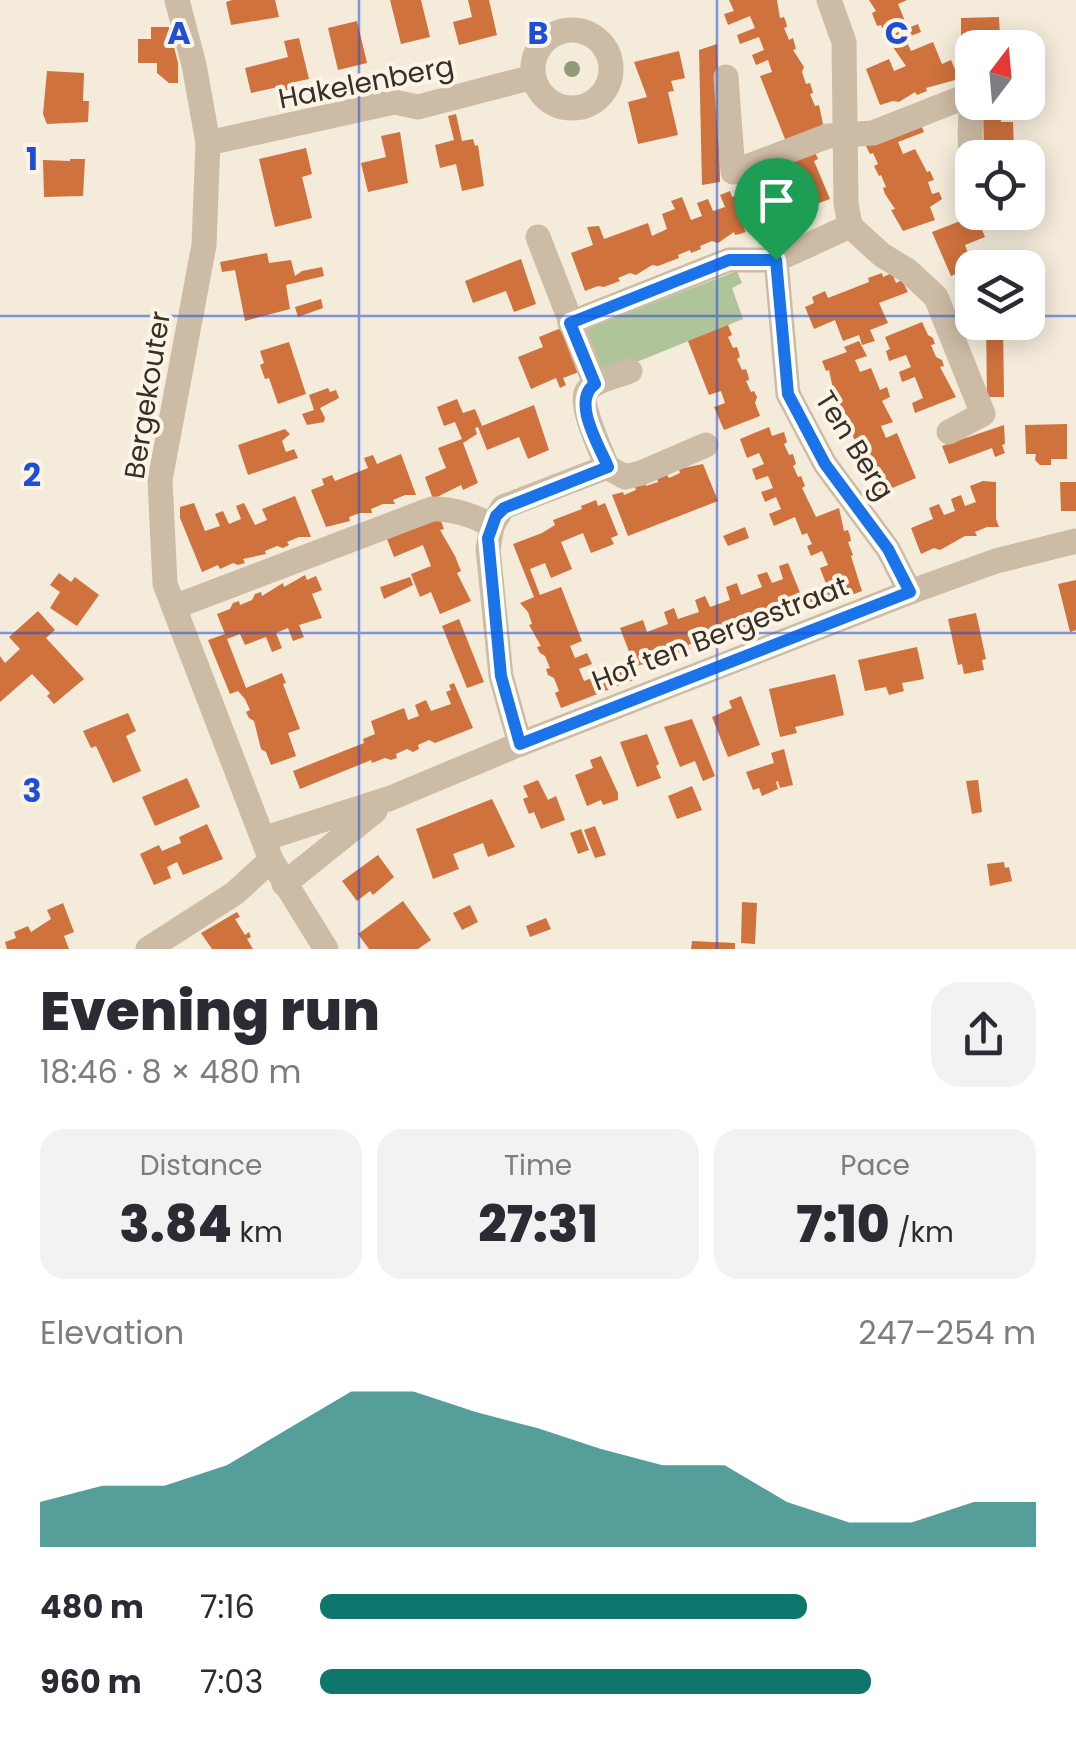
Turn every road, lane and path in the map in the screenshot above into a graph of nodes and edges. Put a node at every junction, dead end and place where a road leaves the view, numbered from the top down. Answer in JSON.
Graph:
{"nodes":[{"id":1,"x":177,"y":0,"type":"edge"},
{"id":2,"x":829,"y":0,"type":"edge"},
{"id":3,"x":533,"y":77,"type":"dead end"},
{"id":4,"x":726,"y":77,"type":"dead end"},
{"id":5,"x":955,"y":101,"type":"edge"},
{"id":6,"x":844,"y":133,"type":"junction"},
{"id":7,"x":208,"y":143,"type":"junction"},
{"id":8,"x":850,"y":226,"type":"junction"},
{"id":9,"x":538,"y":237,"type":"dead end"},
{"id":10,"x":776,"y":260,"type":"junction"},
{"id":11,"x":570,"y":323,"type":"junction"},
{"id":12,"x":630,"y":371,"type":"dead end"},
{"id":13,"x":595,"y":384,"type":"junction"},
{"id":14,"x":949,"y":432,"type":"dead end"},
{"id":15,"x":706,"y":445,"type":"dead end"},
{"id":16,"x":608,"y":467,"type":"junction"},
{"id":17,"x":492,"y":526,"type":"junction"},
{"id":18,"x":1076,"y":541,"type":"edge"},
{"id":19,"x":910,"y":592,"type":"junction"},
{"id":20,"x":174,"y":608,"type":"junction"},
{"id":21,"x":520,"y":744,"type":"junction"},
{"id":22,"x":391,"y":798,"type":"junction"},
{"id":23,"x":267,"y":850,"type":"junction"},
{"id":24,"x":284,"y":884,"type":"junction"},
{"id":25,"x":148,"y":949,"type":"edge"},
{"id":26,"x":326,"y":949,"type":"edge"}],
"edges":[{"from":1,"to":7,"type":"street","name":"Bergekouter"},
{"from":2,"to":6,"type":"street"},
{"from":3,"to":7,"type":"street","name":"Hakelenberg"},
{"from":4,"to":6,"type":"street"},
{"from":5,"to":6,"type":"street"},
{"from":6,"to":8,"type":"street"},
{"from":7,"to":20,"type":"street","name":"Bergekouter"},
{"from":8,"to":10,"type":"street"},
{"from":8,"to":14,"type":"street"},
{"from":9,"to":11,"type":"street"},
{"from":10,"to":11,"type":"street"},
{"from":10,"to":19,"type":"street","name":"Ten Berg"},
{"from":11,"to":13,"type":"street"},
{"from":12,"to":13,"type":"street"},
{"from":13,"to":16,"type":"street"},
{"from":15,"to":16,"type":"street"},
{"from":16,"to":17,"type":"street"},
{"from":17,"to":20,"type":"street"},
{"from":17,"to":21,"type":"street"},
{"from":18,"to":19,"type":"street","name":"Hof ten Bergestraat"},
{"from":19,"to":21,"type":"street","name":"Hof ten Bergestraat"},
{"from":20,"to":23,"type":"street","name":"Bergekouter"},
{"from":21,"to":22,"type":"street","name":"Hof ten Bergestraat"},
{"from":22,"to":23,"type":"street","name":"Hof ten Bergestraat"},
{"from":22,"to":24,"type":"street","name":"Hof ten Bergestraat"},
{"from":23,"to":24,"type":"street","name":"Bergekouter"},
{"from":23,"to":25,"type":"street"},
{"from":24,"to":26,"type":"street","name":"Bergekouter"}]}
